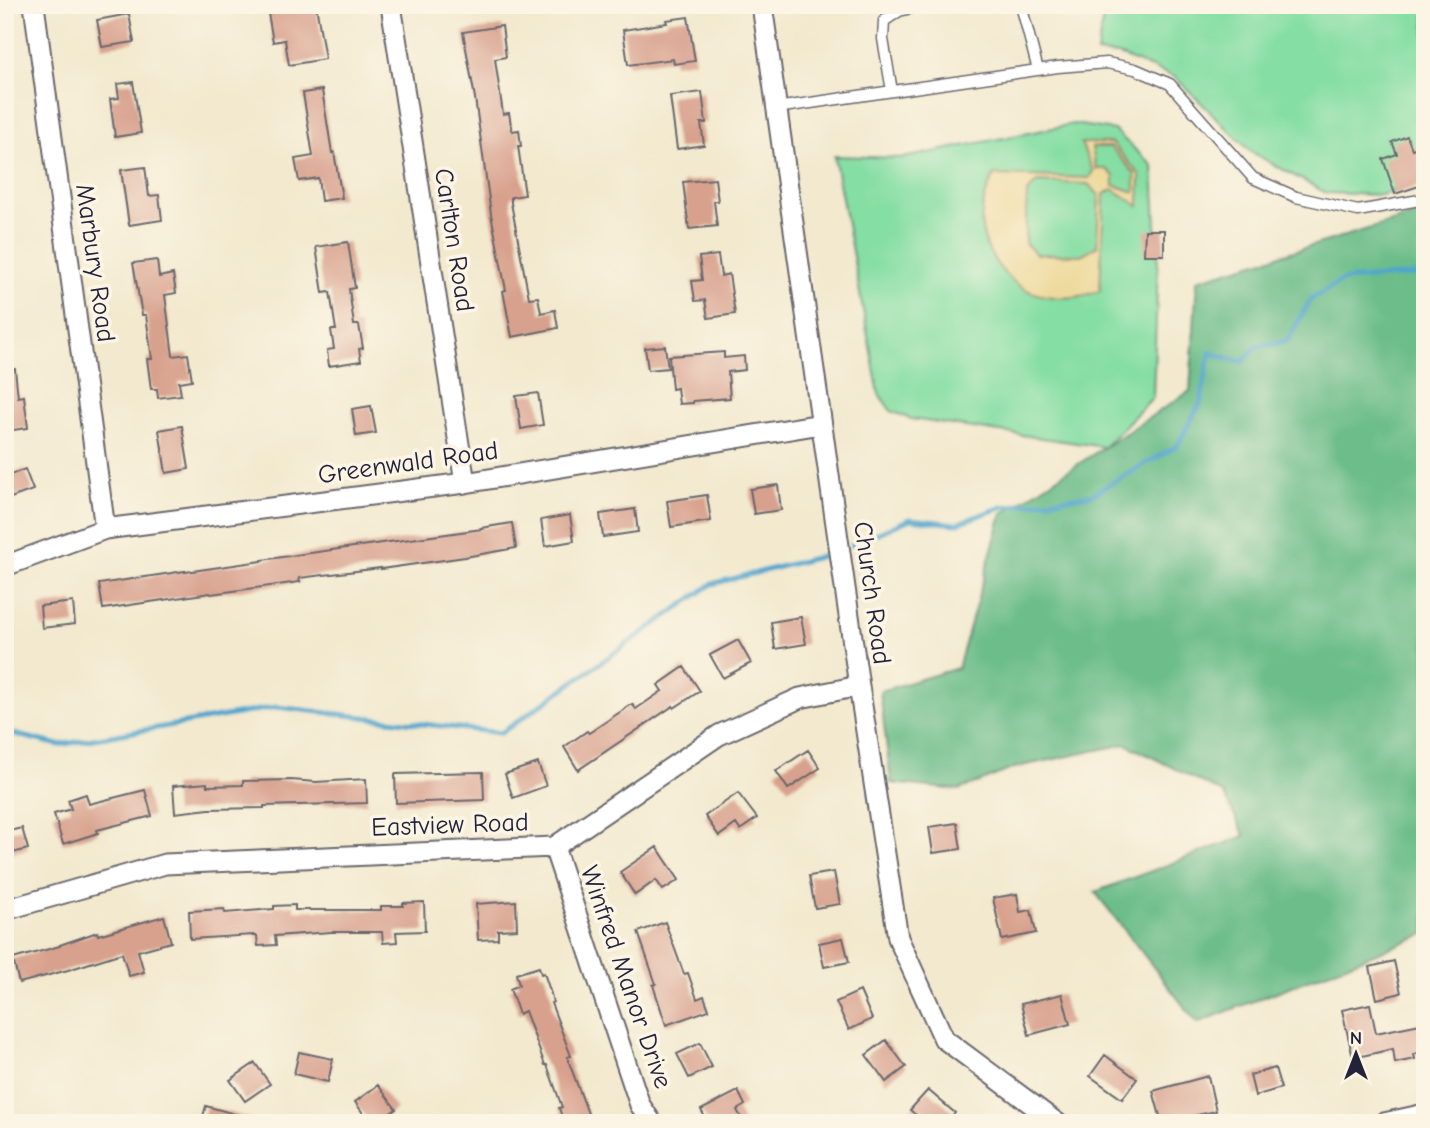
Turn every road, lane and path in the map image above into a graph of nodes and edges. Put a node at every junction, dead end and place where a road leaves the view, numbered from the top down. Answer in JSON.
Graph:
{"nodes":[{"id":1,"x":34,"y":5,"type":"edge"},
{"id":2,"x":391,"y":5,"type":"edge"},
{"id":3,"x":762,"y":5,"type":"edge"},
{"id":4,"x":923,"y":5,"type":"edge"},
{"id":5,"x":1021,"y":5,"type":"edge"},
{"id":6,"x":1038,"y":70,"type":"junction"},
{"id":7,"x":892,"y":91,"type":"junction"},
{"id":8,"x":776,"y":108,"type":"junction"},
{"id":9,"x":1425,"y":199,"type":"edge"},
{"id":10,"x":821,"y":424,"type":"junction"},
{"id":11,"x":465,"y":483,"type":"junction"},
{"id":12,"x":105,"y":529,"type":"junction"},
{"id":13,"x":5,"y":566,"type":"edge"},
{"id":14,"x":859,"y":687,"type":"junction"},
{"id":15,"x":554,"y":847,"type":"junction"},
{"id":16,"x":5,"y":910,"type":"edge"},
{"id":17,"x":1425,"y":1114,"type":"edge"},
{"id":18,"x":652,"y":1123,"type":"edge"},
{"id":19,"x":1057,"y":1123,"type":"edge"},
{"id":20,"x":1384,"y":1123,"type":"edge"}],
"edges":[{"from":1,"to":12,"type":"street","name":"Marbury Road"},
{"from":2,"to":11,"type":"street","name":"Carlton Road"},
{"from":3,"to":8,"type":"street","name":"Church Road"},
{"from":4,"to":7,"type":"lane"},
{"from":5,"to":6,"type":"lane"},
{"from":6,"to":7,"type":"lane"},
{"from":6,"to":9,"type":"lane"},
{"from":7,"to":8,"type":"lane"},
{"from":8,"to":10,"type":"street","name":"Church Road"},
{"from":10,"to":11,"type":"street","name":"Greenwald Road"},
{"from":10,"to":14,"type":"street","name":"Church Road"},
{"from":11,"to":12,"type":"street","name":"Greenwald Road"},
{"from":12,"to":13,"type":"street","name":"Greenwald Road"},
{"from":14,"to":15,"type":"street","name":"Eastview Road"},
{"from":14,"to":19,"type":"street","name":"Church Road"},
{"from":15,"to":16,"type":"street","name":"Eastview Road"},
{"from":15,"to":18,"type":"street","name":"Winfred Manor Drive"},
{"from":17,"to":20,"type":"street"}]}
